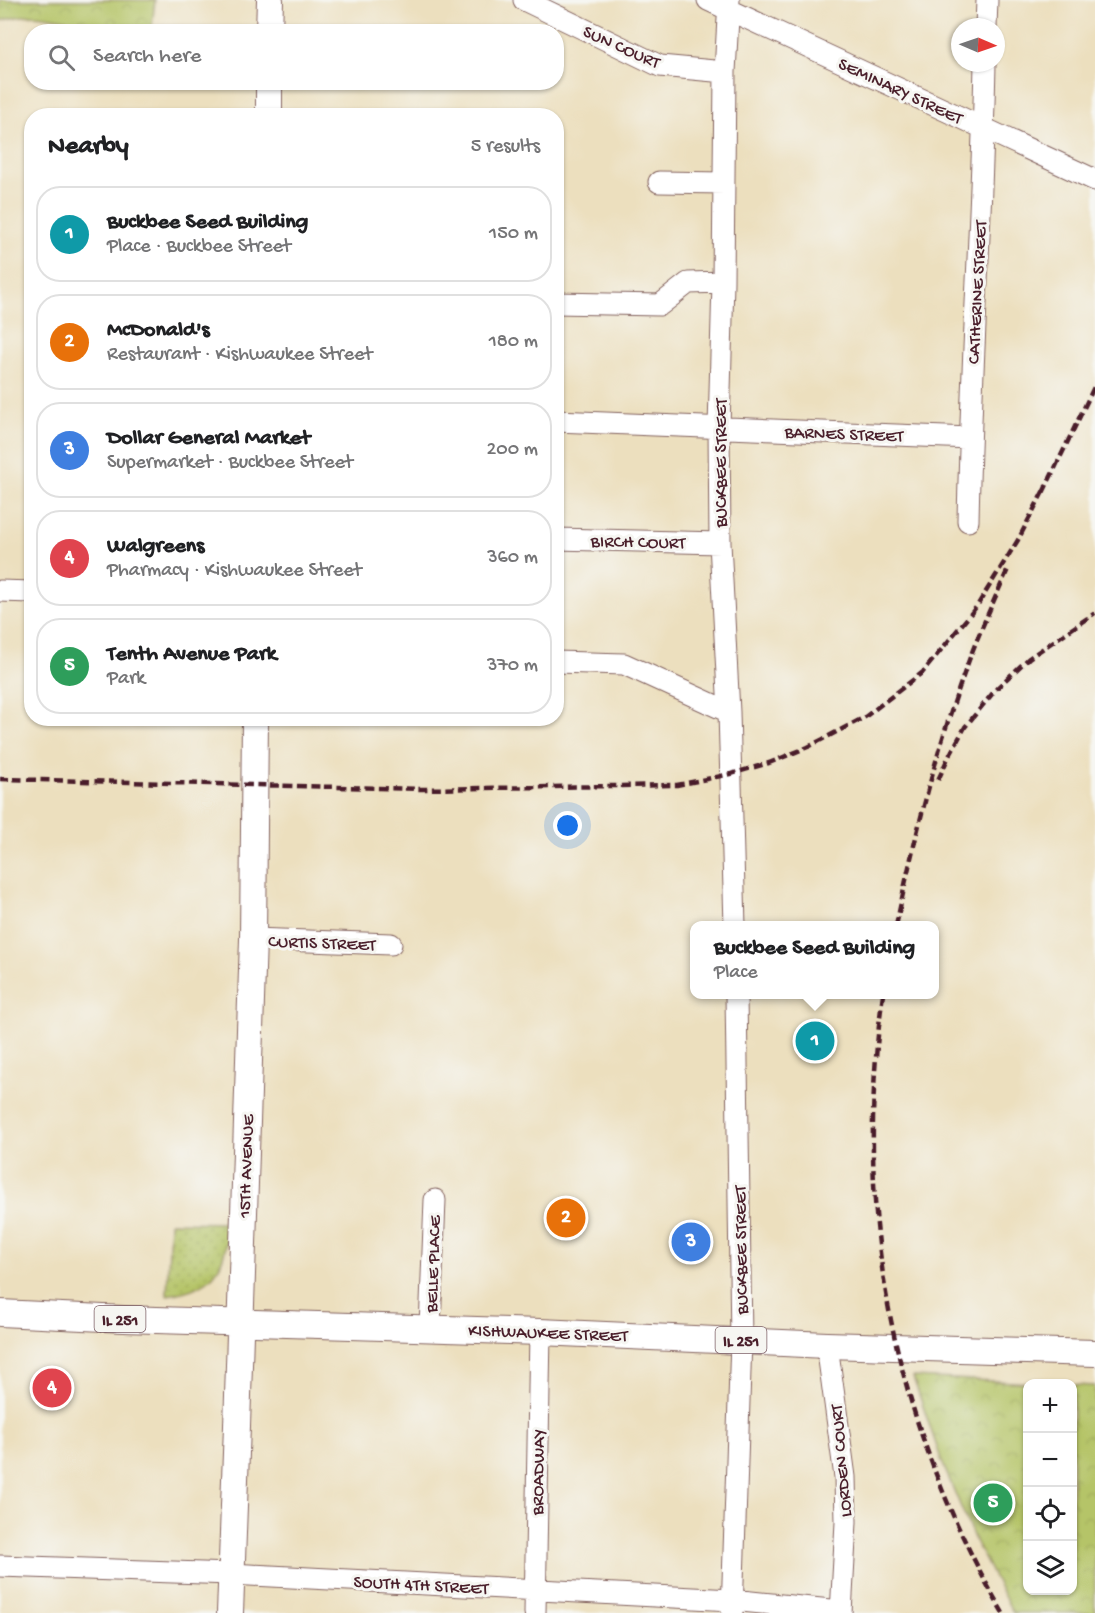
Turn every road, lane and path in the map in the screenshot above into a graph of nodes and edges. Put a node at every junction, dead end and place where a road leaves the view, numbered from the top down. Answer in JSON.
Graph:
{"nodes":[{"id":1,"x":270,"y":0,"type":"edge"},
{"id":2,"x":524,"y":0,"type":"edge"},
{"id":3,"x":708,"y":0,"type":"edge"},
{"id":4,"x":987,"y":0,"type":"edge"},
{"id":5,"x":729,"y":5,"type":"edge"},
{"id":6,"x":986,"y":18,"type":"edge"},
{"id":7,"x":269,"y":24,"type":"edge"},
{"id":8,"x":725,"y":72,"type":"junction"},
{"id":9,"x":986,"y":72,"type":"edge"},
{"id":10,"x":269,"y":90,"type":"edge"},
{"id":11,"x":269,"y":108,"type":"edge"},
{"id":12,"x":984,"y":128,"type":"junction"},
{"id":13,"x":1095,"y":180,"type":"edge"},
{"id":14,"x":659,"y":182,"type":"dead end"},
{"id":15,"x":724,"y":183,"type":"junction"},
{"id":16,"x":723,"y":282,"type":"junction"},
{"id":17,"x":564,"y":303,"type":"edge"},
{"id":18,"x":564,"y":421,"type":"edge"},
{"id":19,"x":718,"y":428,"type":"junction"},
{"id":20,"x":969,"y":438,"type":"junction"},
{"id":21,"x":968,"y":521,"type":"dead end"},
{"id":22,"x":564,"y":539,"type":"edge"},
{"id":23,"x":720,"y":543,"type":"junction"},
{"id":24,"x":0,"y":591,"type":"edge"},
{"id":25,"x":24,"y":592,"type":"edge"},
{"id":26,"x":564,"y":662,"type":"edge"},
{"id":27,"x":729,"y":712,"type":"junction"},
{"id":28,"x":255,"y":726,"type":"edge"},
{"id":29,"x":735,"y":921,"type":"edge"},
{"id":30,"x":253,"y":939,"type":"junction"},
{"id":31,"x":391,"y":944,"type":"dead end"},
{"id":32,"x":736,"y":999,"type":"edge"},
{"id":33,"x":435,"y":1200,"type":"dead end"},
{"id":34,"x":0,"y":1313,"type":"edge"},
{"id":35,"x":241,"y":1323,"type":"junction"},
{"id":36,"x":430,"y":1328,"type":"junction"},
{"id":37,"x":540,"y":1332,"type":"junction"},
{"id":38,"x":741,"y":1341,"type":"junction"},
{"id":39,"x":827,"y":1346,"type":"junction"},
{"id":40,"x":1095,"y":1353,"type":"edge"},
{"id":41,"x":0,"y":1566,"type":"edge"},
{"id":42,"x":231,"y":1574,"type":"junction"},
{"id":43,"x":536,"y":1590,"type":"junction"},
{"id":44,"x":732,"y":1606,"type":"edge"},
{"id":45,"x":841,"y":1612,"type":"edge"},
{"id":46,"x":230,"y":1613,"type":"edge"},
{"id":47,"x":535,"y":1613,"type":"edge"}],
"edges":[{"from":1,"to":7,"type":"main road"},
{"from":2,"to":8,"type":"street","name":"SUN COURT"},
{"from":3,"to":5,"type":"street","name":"SEMINARY STREET"},
{"from":4,"to":6,"type":"street"},
{"from":5,"to":8,"type":"street","name":"BUCKBEE STREET"},
{"from":5,"to":12,"type":"street","name":"SEMINARY STREET"},
{"from":8,"to":15,"type":"street","name":"BUCKBEE STREET"},
{"from":9,"to":12,"type":"street","name":"CATHERINE STREET"},
{"from":10,"to":11,"type":"main road"},
{"from":12,"to":13,"type":"street","name":"SEMINARY STREET"},
{"from":12,"to":20,"type":"street","name":"CATHERINE STREET"},
{"from":14,"to":15,"type":"street"},
{"from":15,"to":16,"type":"street","name":"BUCKBEE STREET"},
{"from":16,"to":17,"type":"street"},
{"from":16,"to":19,"type":"street","name":"BUCKBEE STREET"},
{"from":18,"to":19,"type":"street"},
{"from":19,"to":20,"type":"street","name":"BARNES STREET"},
{"from":19,"to":23,"type":"street","name":"BUCKBEE STREET"},
{"from":20,"to":21,"type":"street","name":"CATHERINE STREET"},
{"from":22,"to":23,"type":"street","name":"BIRCH COURT"},
{"from":23,"to":27,"type":"street","name":"BUCKBEE STREET"},
{"from":24,"to":25,"type":"street"},
{"from":26,"to":27,"type":"street"},
{"from":27,"to":29,"type":"street","name":"BUCKBEE STREET"},
{"from":28,"to":30,"type":"main road","name":"15TH AVENUE"},
{"from":30,"to":31,"type":"street","name":"CURTIS STREET"},
{"from":30,"to":35,"type":"main road","name":"15TH AVENUE"},
{"from":32,"to":38,"type":"street","name":"BUCKBEE STREET"},
{"from":33,"to":36,"type":"street","name":"BELLE PLACE"},
{"from":34,"to":35,"type":"main road","name":"KISHWAUKEE STREET","number":"IL 251"},
{"from":35,"to":36,"type":"main road","name":"KISHWAUKEE STREET","number":"IL 251"},
{"from":35,"to":42,"type":"main road","name":"15TH AVENUE"},
{"from":36,"to":37,"type":"main road","name":"KISHWAUKEE STREET","number":"IL 251"},
{"from":37,"to":38,"type":"main road","name":"KISHWAUKEE STREET","number":"IL 251"},
{"from":37,"to":43,"type":"street","name":"BROADWAY"},
{"from":38,"to":39,"type":"main road","name":"KISHWAUKEE STREET","number":"IL 251"},
{"from":38,"to":44,"type":"street","name":"BUCKBEE STREET"},
{"from":39,"to":40,"type":"main road","name":"KISHWAUKEE STREET","number":"IL 251"},
{"from":39,"to":45,"type":"street","name":"LORDEN COURT"},
{"from":41,"to":42,"type":"street","name":"SOUTH 4TH STREET"},
{"from":42,"to":43,"type":"street","name":"SOUTH 4TH STREET"},
{"from":42,"to":46,"type":"main road","name":"15TH AVENUE"},
{"from":43,"to":44,"type":"street","name":"SOUTH 4TH STREET"},
{"from":43,"to":47,"type":"street","name":"BROADWAY"},
{"from":44,"to":45,"type":"street","name":"SOUTH 4TH STREET"}]}
